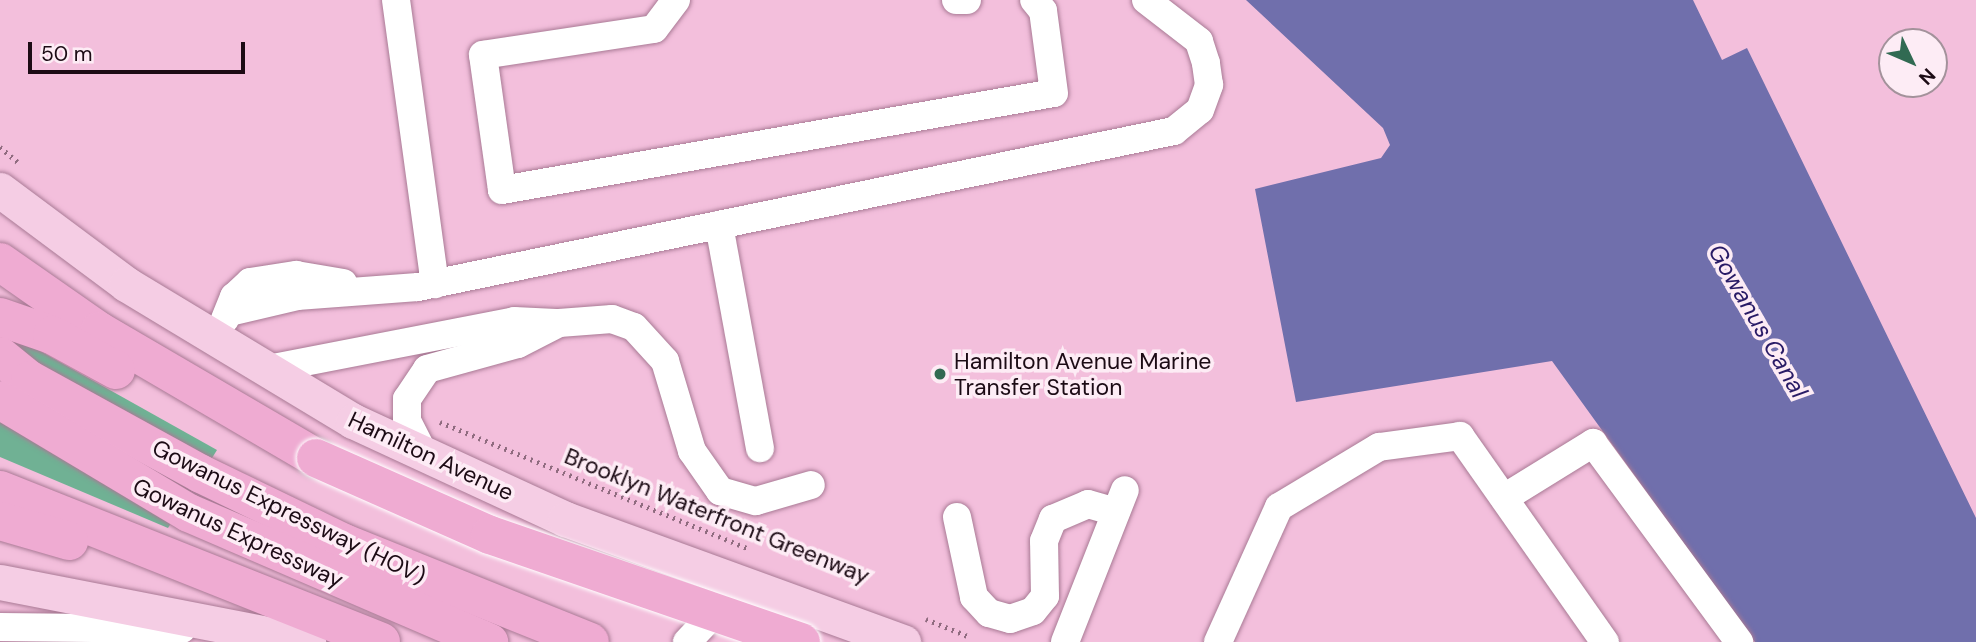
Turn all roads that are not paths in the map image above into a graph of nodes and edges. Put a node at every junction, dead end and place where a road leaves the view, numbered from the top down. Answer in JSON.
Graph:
{"nodes":[{"id":1,"x":396,"y":0,"type":"edge"},
{"id":2,"x":676,"y":0,"type":"edge"},
{"id":3,"x":956,"y":0,"type":"edge"},
{"id":4,"x":967,"y":0,"type":"edge"},
{"id":5,"x":1034,"y":0,"type":"edge"},
{"id":6,"x":1146,"y":0,"type":"edge"},
{"id":7,"x":0,"y":190,"type":"edge"},
{"id":8,"x":719,"y":225,"type":"junction"},
{"id":9,"x":0,"y":262,"type":"edge"},
{"id":10,"x":435,"y":284,"type":"junction"},
{"id":11,"x":0,"y":317,"type":"edge"},
{"id":12,"x":559,"y":323,"type":"junction"},
{"id":13,"x":221,"y":325,"type":"junction"},
{"id":14,"x":0,"y":356,"type":"edge"},
{"id":15,"x":263,"y":370,"type":"junction"},
{"id":16,"x":160,"y":381,"type":"junction"},
{"id":17,"x":0,"y":400,"type":"edge"},
{"id":18,"x":760,"y":448,"type":"dead end"},
{"id":19,"x":425,"y":456,"type":"junction"},
{"id":20,"x":811,"y":485,"type":"dead end"},
{"id":21,"x":0,"y":490,"type":"edge"},
{"id":22,"x":1504,"y":498,"type":"junction"},
{"id":23,"x":957,"y":517,"type":"dead end"},
{"id":24,"x":0,"y":521,"type":"edge"},
{"id":25,"x":0,"y":582,"type":"edge"},
{"id":26,"x":746,"y":584,"type":"junction"},
{"id":27,"x":0,"y":627,"type":"edge"},
{"id":28,"x":252,"y":629,"type":"junction"},
{"id":29,"x":912,"y":629,"type":"edge"},
{"id":30,"x":308,"y":642,"type":"edge"},
{"id":31,"x":352,"y":642,"type":"edge"},
{"id":32,"x":381,"y":642,"type":"edge"},
{"id":33,"x":489,"y":642,"type":"edge"},
{"id":34,"x":590,"y":642,"type":"edge"},
{"id":35,"x":687,"y":642,"type":"edge"},
{"id":36,"x":759,"y":642,"type":"edge"},
{"id":37,"x":801,"y":642,"type":"edge"},
{"id":38,"x":1065,"y":642,"type":"edge"},
{"id":39,"x":1218,"y":642,"type":"edge"},
{"id":40,"x":1605,"y":642,"type":"edge"},
{"id":41,"x":1740,"y":642,"type":"edge"}],
"edges":[{"from":1,"to":10,"type":"street"},
{"from":2,"to":5,"type":"street"},
{"from":3,"to":4,"type":"street"},
{"from":6,"to":8,"type":"street"},
{"from":7,"to":13,"type":"main road","name":"Hamilton Avenue"},
{"from":8,"to":10,"type":"street"},
{"from":8,"to":18,"type":"street"},
{"from":9,"to":16,"type":"highway"},
{"from":10,"to":13,"type":"street"},
{"from":11,"to":16,"type":"highway"},
{"from":12,"to":15,"type":"street"},
{"from":12,"to":19,"type":"street"},
{"from":12,"to":20,"type":"street"},
{"from":13,"to":15,"type":"main road","name":"Hamilton Avenue"},
{"from":14,"to":34,"type":"highway","name":"Gowanus Expressway (HOV)"},
{"from":15,"to":19,"type":"main road","name":"Hamilton Avenue"},
{"from":16,"to":37,"type":"highway","bridge":true},
{"from":17,"to":33,"type":"highway","name":"Gowanus Expressway"},
{"from":19,"to":26,"type":"main road","name":"Hamilton Avenue"},
{"from":21,"to":32,"type":"highway"},
{"from":22,"to":39,"type":"street"},
{"from":22,"to":40,"type":"street"},
{"from":22,"to":41,"type":"street"},
{"from":23,"to":38,"type":"street"},
{"from":24,"to":31,"type":"highway"},
{"from":25,"to":28,"type":"main road"},
{"from":26,"to":29,"type":"main road","name":"Hamilton Avenue"},
{"from":26,"to":35,"type":"street"},
{"from":26,"to":36,"type":"main road"},
{"from":27,"to":28,"type":"street"},
{"from":28,"to":30,"type":"main road"}]}
